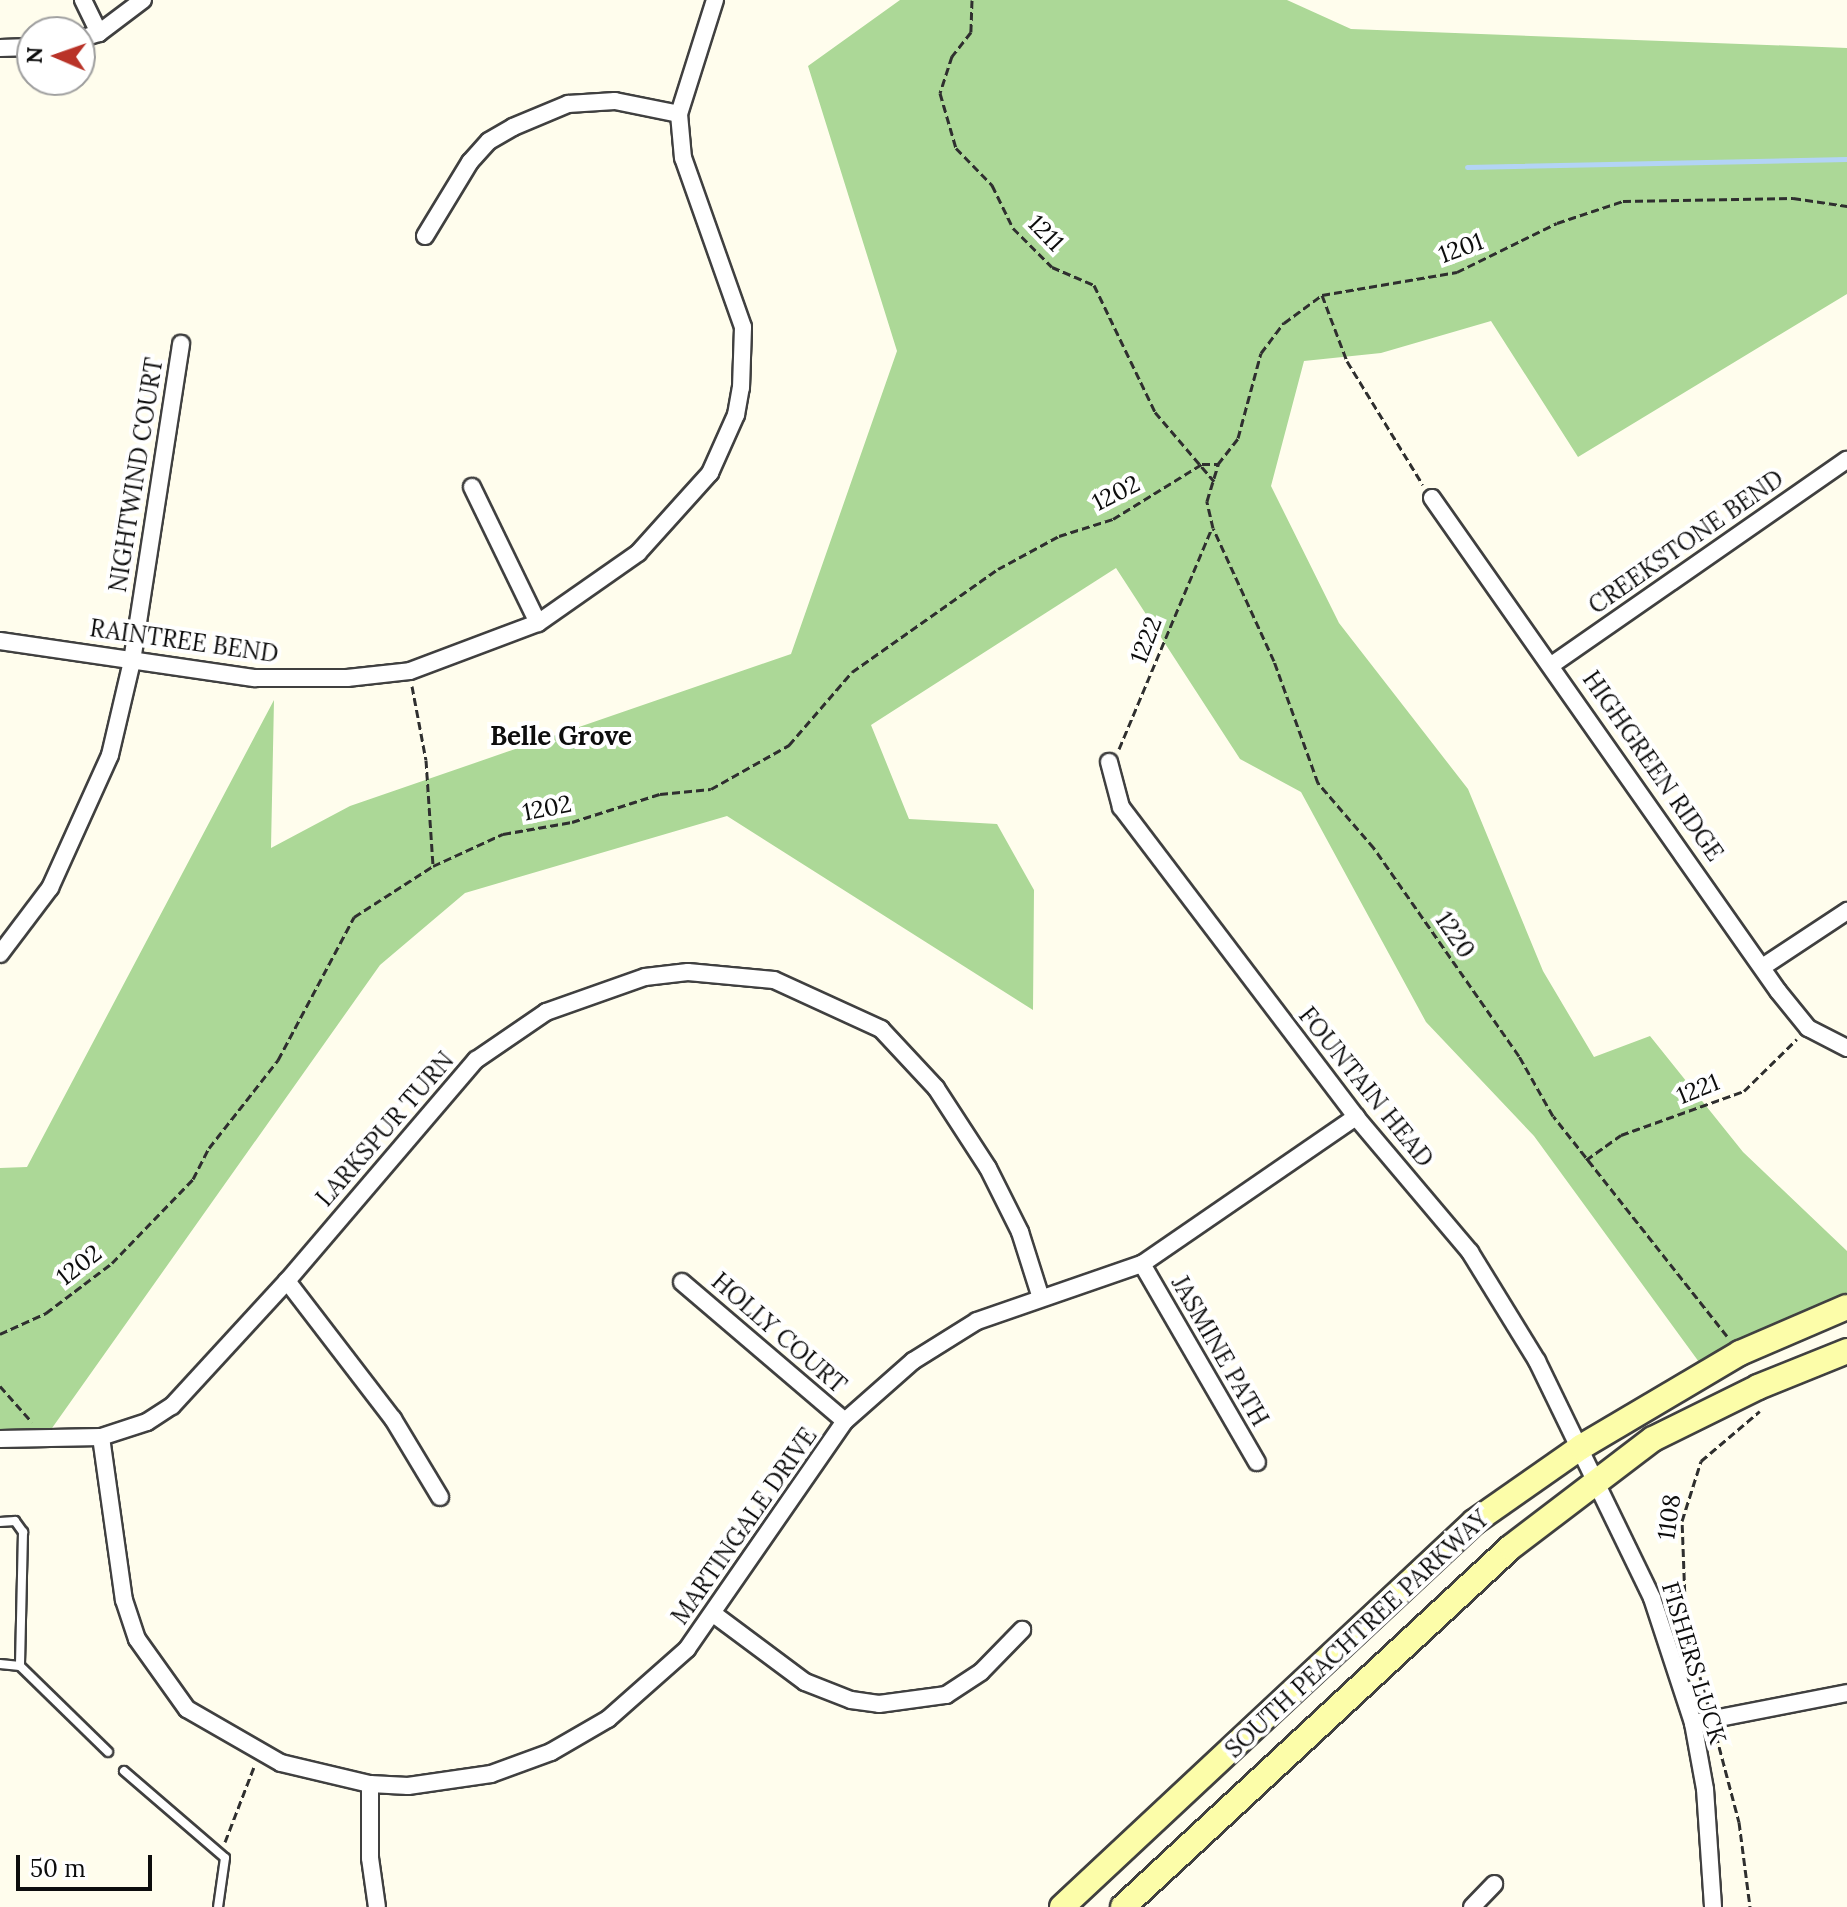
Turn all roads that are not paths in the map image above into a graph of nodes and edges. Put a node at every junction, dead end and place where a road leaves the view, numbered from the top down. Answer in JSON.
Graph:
{"nodes":[{"id":1,"x":83,"y":0,"type":"edge"},
{"id":2,"x":143,"y":0,"type":"edge"},
{"id":3,"x":715,"y":0,"type":"edge"},
{"id":4,"x":99,"y":33,"type":"junction"},
{"id":5,"x":96,"y":34,"type":"edge"},
{"id":6,"x":679,"y":114,"type":"junction"},
{"id":7,"x":425,"y":236,"type":"dead end"},
{"id":8,"x":181,"y":344,"type":"dead end"},
{"id":9,"x":1847,"y":460,"type":"edge"},
{"id":10,"x":472,"y":487,"type":"dead end"},
{"id":11,"x":1432,"y":498,"type":"road end"},
{"id":12,"x":538,"y":623,"type":"junction"},
{"id":13,"x":0,"y":641,"type":"edge"},
{"id":14,"x":132,"y":661,"type":"junction"},
{"id":15,"x":1553,"y":664,"type":"junction"},
{"id":16,"x":1109,"y":762,"type":"road end"},
{"id":17,"x":1847,"y":911,"type":"edge"},
{"id":18,"x":0,"y":954,"type":"edge"},
{"id":19,"x":1764,"y":966,"type":"junction"},
{"id":20,"x":1847,"y":1048,"type":"edge"},
{"id":21,"x":1356,"y":1117,"type":"junction"},
{"id":22,"x":1142,"y":1264,"type":"junction"},
{"id":23,"x":287,"y":1281,"type":"junction"},
{"id":24,"x":682,"y":1282,"type":"dead end"},
{"id":25,"x":1040,"y":1295,"type":"junction"},
{"id":26,"x":1847,"y":1307,"type":"edge"},
{"id":27,"x":1847,"y":1351,"type":"edge"},
{"id":28,"x":845,"y":1421,"type":"junction"},
{"id":29,"x":101,"y":1437,"type":"junction"},
{"id":30,"x":0,"y":1439,"type":"edge"},
{"id":31,"x":1581,"y":1447,"type":"junction"},
{"id":32,"x":1257,"y":1462,"type":"dead end"},
{"id":33,"x":1598,"y":1480,"type":"junction"},
{"id":34,"x":440,"y":1497,"type":"dead end"},
{"id":35,"x":0,"y":1522,"type":"edge"},
{"id":36,"x":715,"y":1615,"type":"junction"},
{"id":37,"x":1022,"y":1630,"type":"dead end"},
{"id":38,"x":0,"y":1664,"type":"edge"},
{"id":39,"x":20,"y":1666,"type":"junction"},
{"id":40,"x":1847,"y":1693,"type":"edge"},
{"id":41,"x":1693,"y":1723,"type":"junction"},
{"id":42,"x":108,"y":1752,"type":"dead end"},
{"id":43,"x":124,"y":1771,"type":"dead end"},
{"id":44,"x":370,"y":1784,"type":"junction"},
{"id":45,"x":1494,"y":1884,"type":"dead end"},
{"id":46,"x":218,"y":1907,"type":"edge"},
{"id":47,"x":377,"y":1907,"type":"edge"},
{"id":48,"x":1062,"y":1907,"type":"edge"},
{"id":49,"x":1123,"y":1907,"type":"edge"},
{"id":50,"x":1472,"y":1907,"type":"edge"},
{"id":51,"x":1713,"y":1907,"type":"edge"}],
"edges":[{"from":1,"to":4,"type":"street"},
{"from":2,"to":4,"type":"street"},
{"from":3,"to":6,"type":"street","name":"RAINTREE BEND"},
{"from":4,"to":5,"type":"street"},
{"from":6,"to":7,"type":"street"},
{"from":6,"to":12,"type":"street","name":"RAINTREE BEND"},
{"from":8,"to":14,"type":"street","name":"NIGHTWIND COURT"},
{"from":9,"to":15,"type":"street","name":"CREEKSTONE BEND"},
{"from":10,"to":12,"type":"street"},
{"from":11,"to":15,"type":"street","name":"HIGHGREEN RIDGE"},
{"from":12,"to":14,"type":"street","name":"RAINTREE BEND"},
{"from":13,"to":14,"type":"street","name":"RAINTREE BEND"},
{"from":14,"to":18,"type":"street","name":"NIGHTWIND COURT"},
{"from":15,"to":19,"type":"street","name":"HIGHGREEN RIDGE"},
{"from":16,"to":21,"type":"street","name":"FOUNTAIN HEAD"},
{"from":17,"to":19,"type":"street"},
{"from":19,"to":20,"type":"street","name":"HIGHGREEN RIDGE"},
{"from":21,"to":22,"type":"street","name":"MARTINGALE DRIVE"},
{"from":21,"to":31,"type":"street","name":"FOUNTAIN HEAD"},
{"from":22,"to":25,"type":"street","name":"MARTINGALE DRIVE"},
{"from":22,"to":32,"type":"street","name":"JASMINE PATH"},
{"from":23,"to":25,"type":"street","name":"LARKSPUR TURN"},
{"from":23,"to":29,"type":"street","name":"LARKSPUR TURN"},
{"from":23,"to":34,"type":"street"},
{"from":24,"to":28,"type":"street","name":"HOLLY COURT"},
{"from":25,"to":28,"type":"street","name":"MARTINGALE DRIVE"},
{"from":26,"to":31,"type":"main road","name":"SOUTH PEACHTREE PARKWAY"},
{"from":27,"to":33,"type":"main road","name":"SOUTH PEACHTREE PARKWAY"},
{"from":28,"to":36,"type":"street","name":"MARTINGALE DRIVE"},
{"from":29,"to":30,"type":"street","name":"LARKSPUR TURN"},
{"from":29,"to":44,"type":"street","name":"MARTINGALE DRIVE"},
{"from":31,"to":33,"type":"street","name":"FISHERS LUCK"},
{"from":31,"to":48,"type":"main road","name":"SOUTH PEACHTREE PARKWAY"},
{"from":33,"to":41,"type":"street","name":"FISHERS LUCK"},
{"from":33,"to":49,"type":"main road","name":"SOUTH PEACHTREE PARKWAY"},
{"from":35,"to":39,"type":"lane"},
{"from":36,"to":37,"type":"street"},
{"from":36,"to":44,"type":"street","name":"MARTINGALE DRIVE"},
{"from":38,"to":39,"type":"lane"},
{"from":39,"to":42,"type":"lane"},
{"from":40,"to":41,"type":"street"},
{"from":41,"to":51,"type":"street","name":"FISHERS LUCK"},
{"from":43,"to":46,"type":"lane"},
{"from":44,"to":47,"type":"street"},
{"from":45,"to":50,"type":"street"}]}
